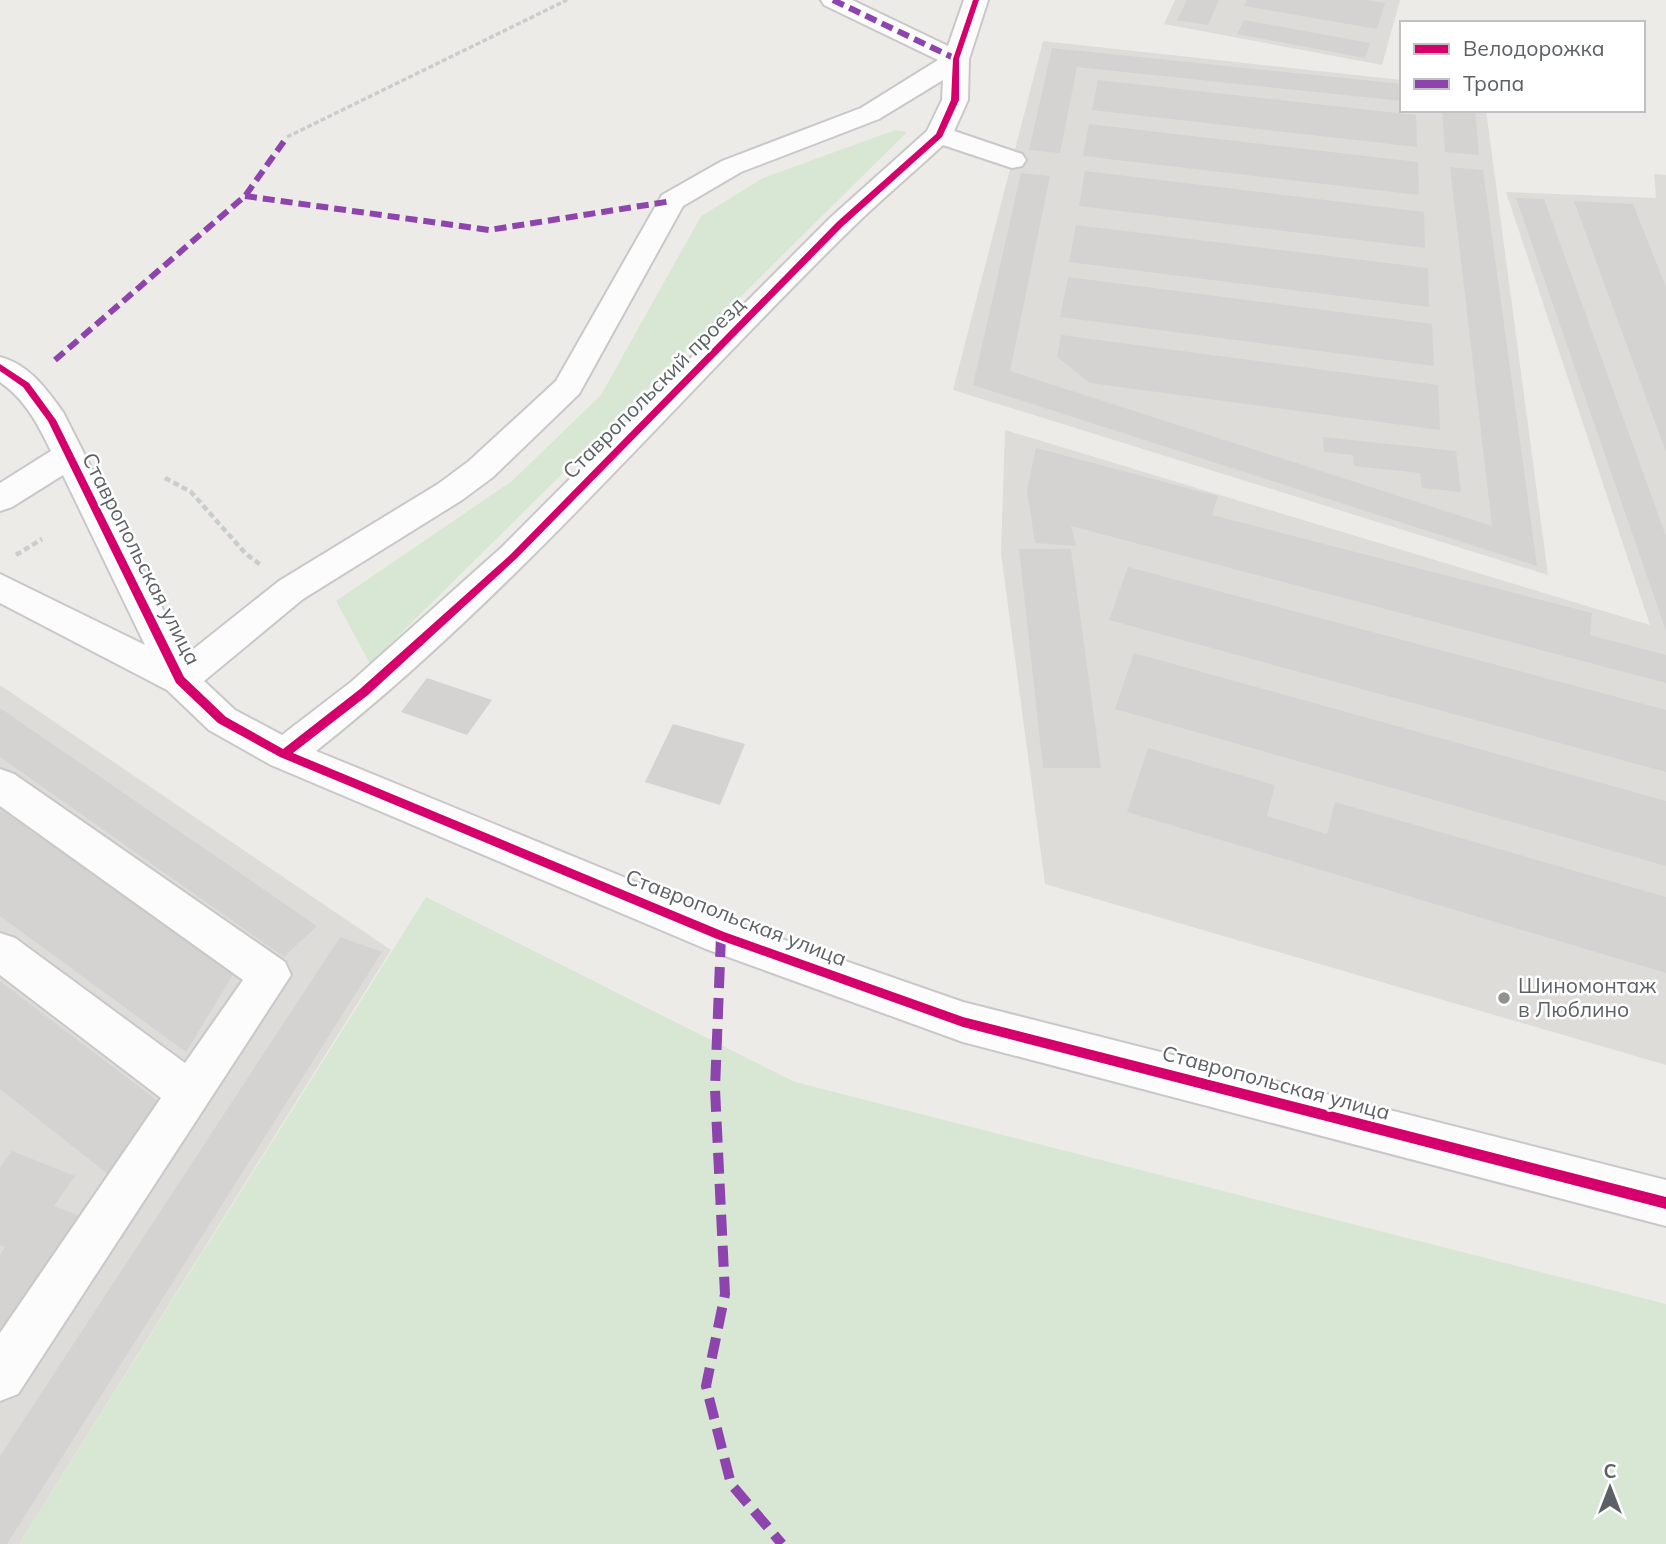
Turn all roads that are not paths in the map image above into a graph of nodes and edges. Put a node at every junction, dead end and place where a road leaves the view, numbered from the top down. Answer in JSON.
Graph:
{"nodes":[{"id":1,"x":833,"y":0,"type":"edge"},
{"id":2,"x":976,"y":0,"type":"edge"},
{"id":3,"x":956,"y":60,"type":"junction"},
{"id":4,"x":939,"y":135,"type":"junction"},
{"id":5,"x":1012,"y":160,"type":"dead end"},
{"id":6,"x":0,"y":367,"type":"edge"},
{"id":7,"x":68,"y":456,"type":"junction"},
{"id":8,"x":0,"y":499,"type":"edge"},
{"id":9,"x":5,"y":573,"type":"edge"},
{"id":10,"x":180,"y":681,"type":"junction"},
{"id":11,"x":284,"y":754,"type":"junction"},
{"id":12,"x":0,"y":785,"type":"edge"},
{"id":13,"x":0,"y":951,"type":"edge"},
{"id":14,"x":190,"y":1093,"type":"junction"},
{"id":15,"x":1666,"y":1203,"type":"edge"},
{"id":16,"x":0,"y":1376,"type":"edge"}],
"edges":[{"from":1,"to":3,"type":"street"},
{"from":2,"to":3,"type":"street","name":"Ставропольский проезд"},
{"from":3,"to":4,"type":"street","name":"Ставропольский проезд"},
{"from":3,"to":10,"type":"street"},
{"from":4,"to":5,"type":"street"},
{"from":4,"to":11,"type":"street","name":"Ставропольский проезд"},
{"from":6,"to":7,"type":"street","name":"Ставропольская улица"},
{"from":7,"to":8,"type":"street"},
{"from":7,"to":10,"type":"street","name":"Ставропольская улица"},
{"from":9,"to":10,"type":"street"},
{"from":10,"to":11,"type":"street","name":"Ставропольская улица"},
{"from":11,"to":15,"type":"street","name":"Ставропольская улица"},
{"from":12,"to":14,"type":"street"},
{"from":13,"to":14,"type":"street"},
{"from":14,"to":16,"type":"street"}]}
